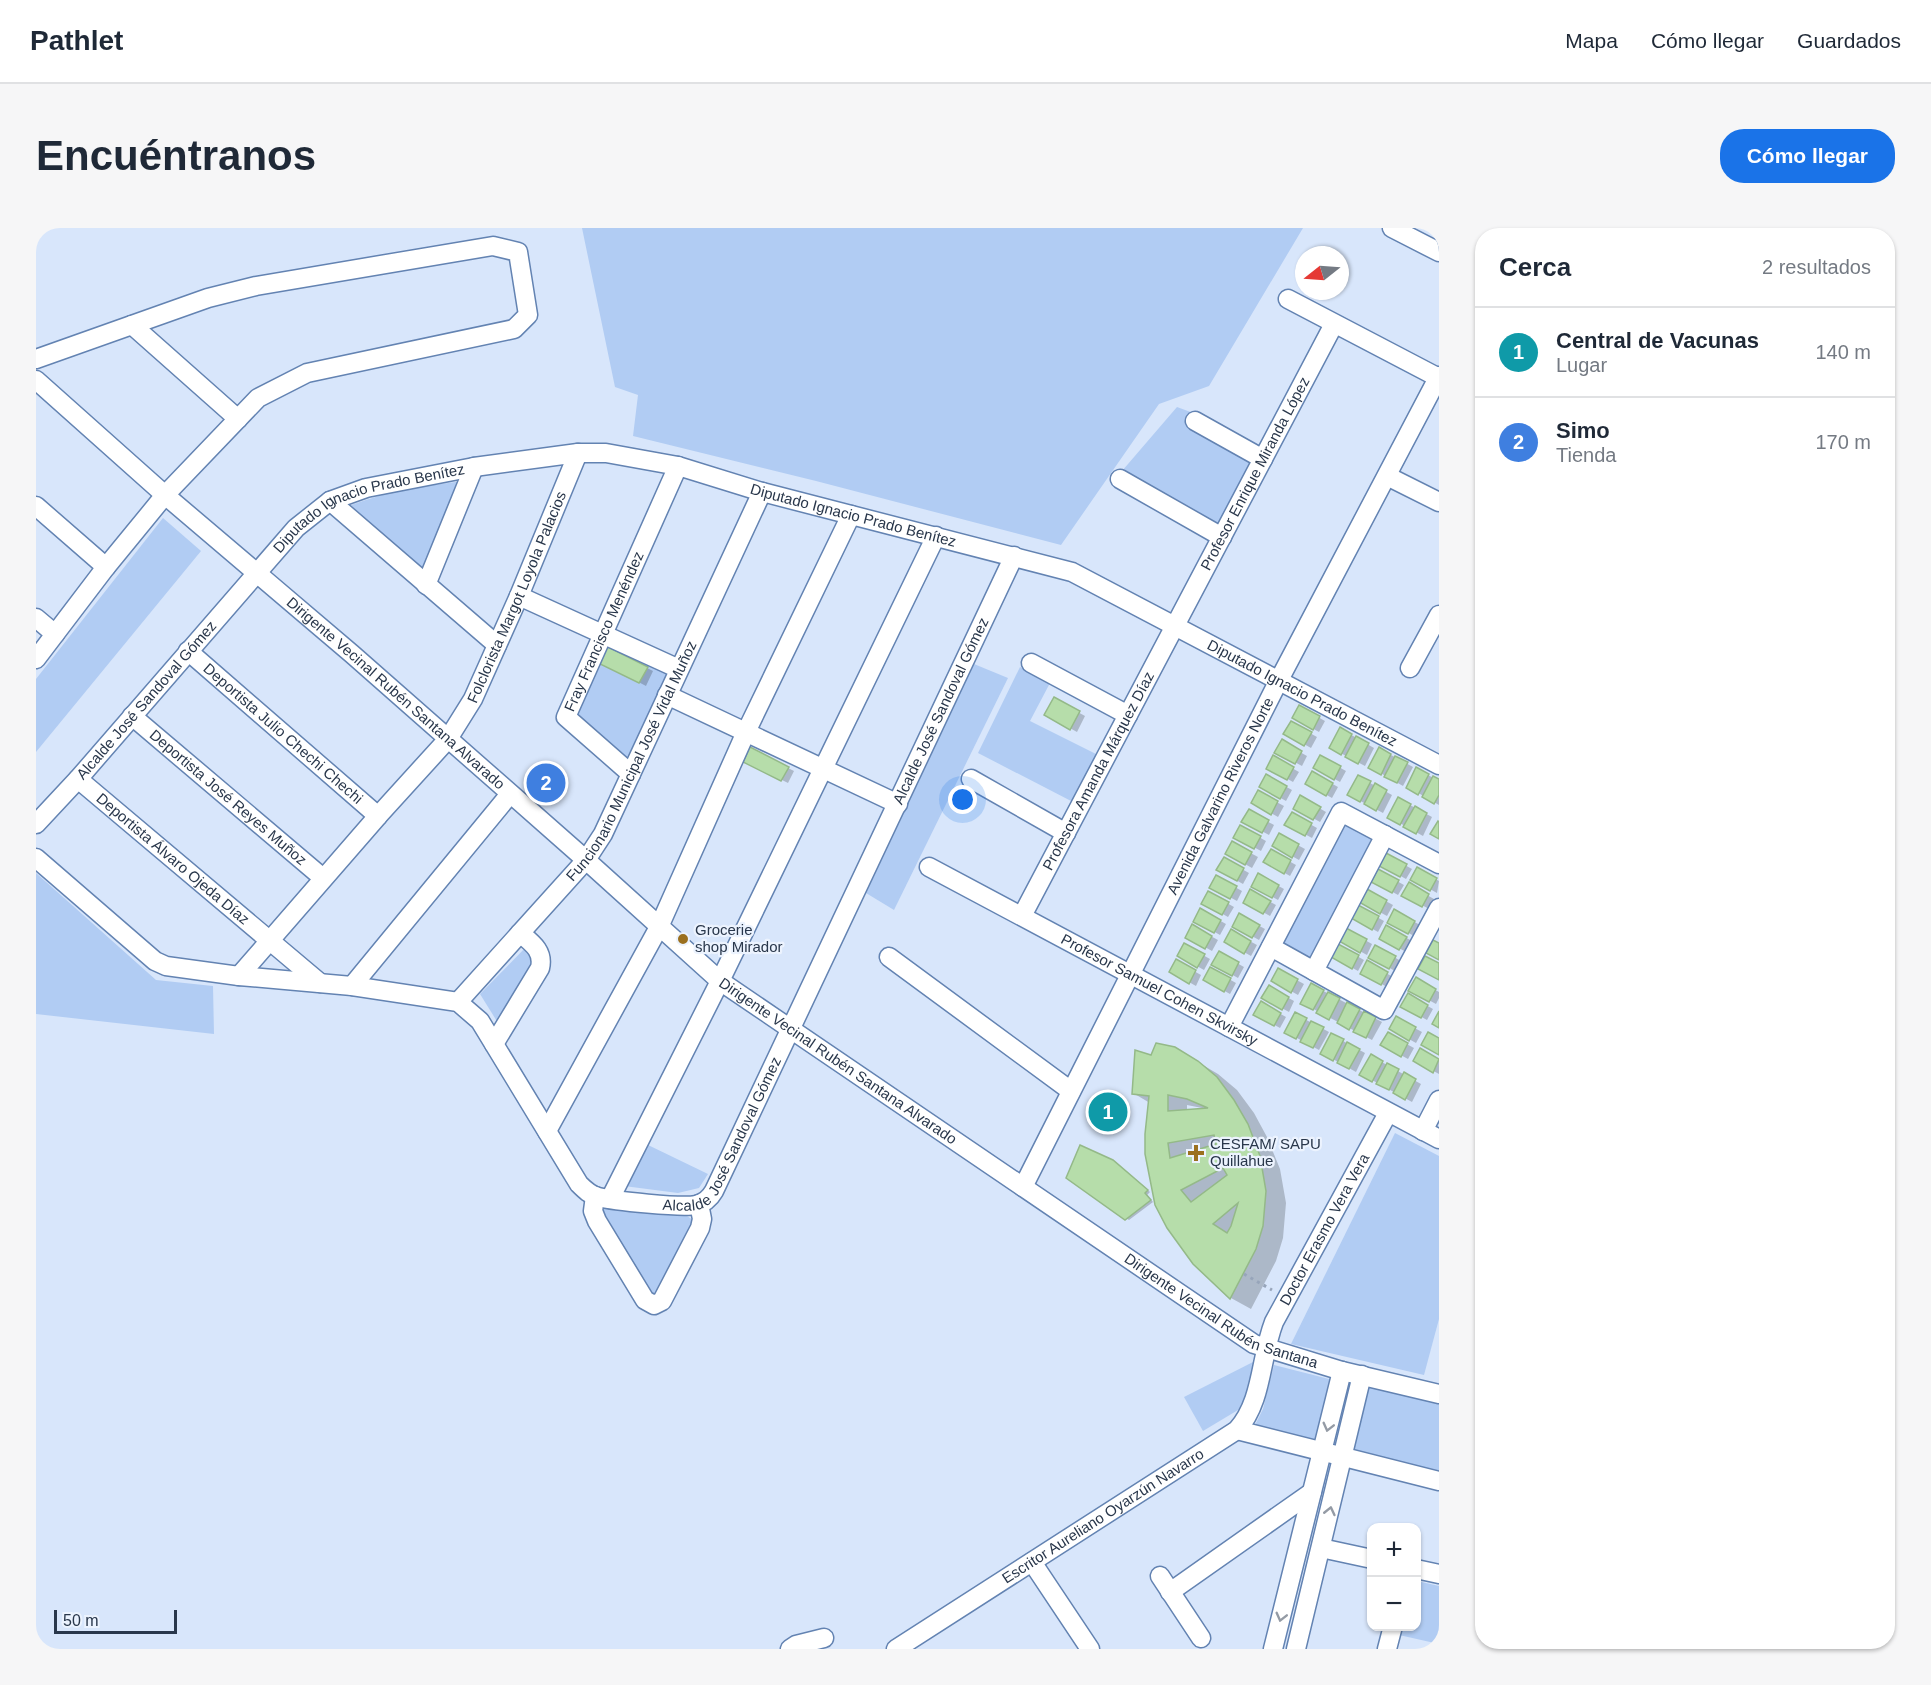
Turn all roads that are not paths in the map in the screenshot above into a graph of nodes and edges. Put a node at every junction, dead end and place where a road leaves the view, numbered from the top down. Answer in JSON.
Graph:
{"nodes":[{"id":1,"x":1392,"y":228,"type":"edge"},
{"id":2,"x":1439,"y":252,"type":"edge"},
{"id":3,"x":1288,"y":299,"type":"dead end"},
{"id":4,"x":1334,"y":324,"type":"junction"},
{"id":5,"x":132,"y":325,"type":"junction"},
{"id":6,"x":36,"y":359,"type":"edge"},
{"id":7,"x":1439,"y":377,"type":"edge"},
{"id":8,"x":36,"y":380,"type":"edge"},
{"id":9,"x":238,"y":419,"type":"junction"},
{"id":10,"x":1195,"y":421,"type":"dead end"},
{"id":11,"x":578,"y":453,"type":"junction"},
{"id":12,"x":1263,"y":459,"type":"junction"},
{"id":13,"x":678,"y":466,"type":"junction"},
{"id":14,"x":474,"y":467,"type":"junction"},
{"id":15,"x":1387,"y":476,"type":"junction"},
{"id":16,"x":1120,"y":479,"type":"dead end"},
{"id":17,"x":762,"y":492,"type":"junction"},
{"id":18,"x":165,"y":495,"type":"junction"},
{"id":19,"x":330,"y":501,"type":"junction"},
{"id":20,"x":1439,"y":502,"type":"edge"},
{"id":21,"x":36,"y":506,"type":"edge"},
{"id":22,"x":851,"y":515,"type":"junction"},
{"id":23,"x":936,"y":536,"type":"junction"},
{"id":24,"x":1222,"y":537,"type":"junction"},
{"id":25,"x":1014,"y":556,"type":"junction"},
{"id":26,"x":106,"y":567,"type":"junction"},
{"id":27,"x":255,"y":573,"type":"junction"},
{"id":28,"x":426,"y":585,"type":"junction"},
{"id":29,"x":519,"y":596,"type":"junction"},
{"id":30,"x":1439,"y":615,"type":"edge"},
{"id":31,"x":36,"y":618,"type":"edge"},
{"id":32,"x":1175,"y":626,"type":"junction"},
{"id":33,"x":55,"y":634,"type":"junction"},
{"id":34,"x":602,"y":635,"type":"junction"},
{"id":35,"x":497,"y":645,"type":"junction"},
{"id":36,"x":1431,"y":647,"type":"edge"},
{"id":37,"x":188,"y":651,"type":"junction"},
{"id":38,"x":36,"y":659,"type":"edge"},
{"id":39,"x":1031,"y":663,"type":"dead end"},
{"id":40,"x":1410,"y":668,"type":"dead end"},
{"id":41,"x":679,"y":669,"type":"junction"},
{"id":42,"x":1279,"y":680,"type":"junction"},
{"id":43,"x":667,"y":695,"type":"junction"},
{"id":44,"x":1128,"y":715,"type":"junction"},
{"id":45,"x":132,"y":716,"type":"junction"},
{"id":46,"x":746,"y":732,"type":"junction"},
{"id":47,"x":448,"y":739,"type":"junction"},
{"id":48,"x":1439,"y":765,"type":"edge"},
{"id":49,"x":822,"y":768,"type":"junction"},
{"id":50,"x":631,"y":774,"type":"junction"},
{"id":51,"x":78,"y":779,"type":"junction"},
{"id":52,"x":971,"y":779,"type":"dead end"},
{"id":53,"x":510,"y":794,"type":"junction"},
{"id":54,"x":898,"y":804,"type":"junction"},
{"id":55,"x":378,"y":816,"type":"junction"},
{"id":56,"x":36,"y":824,"type":"edge"},
{"id":57,"x":1066,"y":833,"type":"junction"},
{"id":58,"x":1385,"y":835,"type":"junction"},
{"id":59,"x":36,"y":858,"type":"edge"},
{"id":60,"x":586,"y":860,"type":"junction"},
{"id":61,"x":1439,"y":864,"type":"edge"},
{"id":62,"x":929,"y":867,"type":"dead end"},
{"id":63,"x":323,"y":878,"type":"junction"},
{"id":64,"x":1439,"y":908,"type":"edge"},
{"id":65,"x":1022,"y":916,"type":"junction"},
{"id":66,"x":659,"y":927,"type":"junction"},
{"id":67,"x":520,"y":933,"type":"junction"},
{"id":68,"x":270,"y":940,"type":"junction"},
{"id":69,"x":1271,"y":946,"type":"junction"},
{"id":70,"x":889,"y":957,"type":"dead end"},
{"id":71,"x":1314,"y":971,"type":"junction"},
{"id":72,"x":1131,"y":974,"type":"junction"},
{"id":73,"x":239,"y":976,"type":"junction"},
{"id":74,"x":720,"y":981,"type":"junction"},
{"id":75,"x":320,"y":983,"type":"junction"},
{"id":76,"x":352,"y":986,"type":"junction"},
{"id":77,"x":458,"y":1002,"type":"junction"},
{"id":78,"x":1229,"y":1027,"type":"junction"},
{"id":79,"x":791,"y":1031,"type":"junction"},
{"id":80,"x":494,"y":1044,"type":"junction"},
{"id":81,"x":1071,"y":1091,"type":"junction"},
{"id":82,"x":1439,"y":1100,"type":"edge"},
{"id":83,"x":1388,"y":1113,"type":"junction"},
{"id":84,"x":547,"y":1131,"type":"junction"},
{"id":85,"x":1431,"y":1135,"type":"edge"},
{"id":86,"x":1023,"y":1187,"type":"junction"},
{"id":87,"x":602,"y":1198,"type":"junction"},
{"id":88,"x":699,"y":1204,"type":"junction"},
{"id":89,"x":1266,"y":1349,"type":"junction"},
{"id":90,"x":1342,"y":1371,"type":"junction"},
{"id":91,"x":1362,"y":1375,"type":"junction"},
{"id":92,"x":1438,"y":1388,"type":"edge"},
{"id":93,"x":1237,"y":1430,"type":"junction"},
{"id":94,"x":1322,"y":1452,"type":"junction"},
{"id":95,"x":1343,"y":1457,"type":"junction"},
{"id":96,"x":1439,"y":1480,"type":"edge"},
{"id":97,"x":1312,"y":1492,"type":"junction"},
{"id":98,"x":1322,"y":1548,"type":"junction"},
{"id":99,"x":1367,"y":1558,"type":"edge"},
{"id":100,"x":1032,"y":1562,"type":"junction"},
{"id":101,"x":1421,"y":1570,"type":"edge"},
{"id":102,"x":1439,"y":1574,"type":"edge"},
{"id":103,"x":1392,"y":1631,"type":"edge"},
{"id":104,"x":824,"y":1638,"type":"edge"},
{"id":105,"x":1201,"y":1638,"type":"dead end"},
{"id":106,"x":1085,"y":1647,"type":"edge"},
{"id":107,"x":790,"y":1649,"type":"edge"},
{"id":108,"x":896,"y":1649,"type":"edge"},
{"id":109,"x":1273,"y":1649,"type":"edge"},
{"id":110,"x":1296,"y":1649,"type":"edge"},
{"id":111,"x":1388,"y":1649,"type":"edge"}],
"edges":[{"from":1,"to":2,"type":"street"},
{"from":3,"to":4,"type":"street"},
{"from":4,"to":7,"type":"street"},
{"from":4,"to":12,"type":"street","name":"Profesor Enrique Miranda López"},
{"from":5,"to":6,"type":"street"},
{"from":5,"to":9,"type":"street"},
{"from":5,"to":9,"type":"street"},
{"from":7,"to":15,"type":"street","name":"Avenida Galvarino Riveros Norte"},
{"from":8,"to":18,"type":"street","name":"Dirigente Vecinal Rubén Santana Alvarado"},
{"from":9,"to":18,"type":"street"},
{"from":10,"to":12,"type":"street"},
{"from":11,"to":13,"type":"street","name":"Diputado Ignacio Prado Benítez"},
{"from":11,"to":14,"type":"street","name":"Diputado Ignacio Prado Benítez"},
{"from":11,"to":29,"type":"street","name":"Folclorista Margot Loyola Palacios"},
{"from":12,"to":24,"type":"street","name":"Profesor Enrique Miranda López"},
{"from":13,"to":17,"type":"street","name":"Diputado Ignacio Prado Benítez"},
{"from":13,"to":34,"type":"street","name":"Fray Francisco Menéndez"},
{"from":14,"to":19,"type":"street","name":"Diputado Ignacio Prado Benítez"},
{"from":14,"to":28,"type":"street"},
{"from":15,"to":20,"type":"street"},
{"from":15,"to":42,"type":"street","name":"Avenida Galvarino Riveros Norte"},
{"from":16,"to":24,"type":"street"},
{"from":17,"to":22,"type":"street","name":"Diputado Ignacio Prado Benítez"},
{"from":17,"to":41,"type":"street","name":"Funcionario Municipal José Vidal Muñoz"},
{"from":18,"to":26,"type":"street"},
{"from":18,"to":27,"type":"street","name":"Dirigente Vecinal Rubén Santana Alvarado"},
{"from":19,"to":27,"type":"street","name":"Diputado Ignacio Prado Benítez"},
{"from":19,"to":28,"type":"street"},
{"from":21,"to":26,"type":"street"},
{"from":22,"to":23,"type":"street","name":"Diputado Ignacio Prado Benítez"},
{"from":22,"to":46,"type":"street"},
{"from":23,"to":25,"type":"street","name":"Diputado Ignacio Prado Benítez"},
{"from":23,"to":49,"type":"street"},
{"from":24,"to":32,"type":"street","name":"Profesor Enrique Miranda López"},
{"from":25,"to":32,"type":"street","name":"Diputado Ignacio Prado Benítez"},
{"from":25,"to":54,"type":"street","name":"Alcalde José Sandoval Gómez"},
{"from":26,"to":33,"type":"street"},
{"from":27,"to":37,"type":"street","name":"Alcalde José Sandoval Gómez"},
{"from":27,"to":47,"type":"street","name":"Dirigente Vecinal Rubén Santana Alvarado"},
{"from":28,"to":35,"type":"street"},
{"from":29,"to":34,"type":"street"},
{"from":29,"to":35,"type":"street","name":"Folclorista Margot Loyola Palacios"},
{"from":30,"to":36,"type":"street"},
{"from":31,"to":33,"type":"street"},
{"from":32,"to":42,"type":"street","name":"Diputado Ignacio Prado Benítez"},
{"from":32,"to":44,"type":"street","name":"Profesora Amanda Márquez Díaz"},
{"from":33,"to":38,"type":"street"},
{"from":34,"to":41,"type":"street"},
{"from":34,"to":50,"type":"street","name":"Fray Francisco Menéndez"},
{"from":35,"to":47,"type":"street","name":"Folclorista Margot Loyola Palacios"},
{"from":36,"to":40,"type":"street"},
{"from":37,"to":45,"type":"street","name":"Alcalde José Sandoval Gómez"},
{"from":37,"to":55,"type":"street","name":"Deportista Julio Chechi Chechi"},
{"from":39,"to":44,"type":"street"},
{"from":41,"to":43,"type":"street","name":"Funcionario Municipal José Vidal Muñoz"},
{"from":42,"to":48,"type":"street","name":"Diputado Ignacio Prado Benítez"},
{"from":42,"to":72,"type":"street","name":"Avenida Galvarino Riveros Norte"},
{"from":43,"to":46,"type":"street"},
{"from":43,"to":50,"type":"street","name":"Funcionario Municipal José Vidal Muñoz"},
{"from":44,"to":57,"type":"street","name":"Profesora Amanda Márquez Díaz"},
{"from":45,"to":51,"type":"street","name":"Alcalde José Sandoval Gómez"},
{"from":45,"to":63,"type":"street","name":"Deportista José Reyes Muñoz"},
{"from":46,"to":49,"type":"street"},
{"from":46,"to":66,"type":"street"},
{"from":47,"to":53,"type":"street","name":"Dirigente Vecinal Rubén Santana Alvarado"},
{"from":47,"to":55,"type":"street","name":"Folclorista Margot Loyola Palacios"},
{"from":49,"to":54,"type":"street"},
{"from":49,"to":74,"type":"street"},
{"from":50,"to":60,"type":"street","name":"Funcionario Municipal José Vidal Muñoz"},
{"from":51,"to":56,"type":"street","name":"Alcalde José Sandoval Gómez"},
{"from":51,"to":68,"type":"street","name":"Deportista Álvaro Ojeda Díaz"},
{"from":52,"to":57,"type":"street"},
{"from":53,"to":60,"type":"street","name":"Dirigente Vecinal Rubén Santana Alvarado"},
{"from":53,"to":76,"type":"street"},
{"from":54,"to":79,"type":"street","name":"Alcalde José Sandoval Gómez"},
{"from":55,"to":63,"type":"street","name":"Folclorista Margot Loyola Palacios"},
{"from":57,"to":65,"type":"street","name":"Profesora Amanda Márquez Díaz"},
{"from":58,"to":61,"type":"street"},
{"from":58,"to":69,"type":"street"},
{"from":58,"to":71,"type":"street"},
{"from":59,"to":73,"type":"street"},
{"from":60,"to":66,"type":"street","name":"Dirigente Vecinal Rubén Santana Alvarado"},
{"from":60,"to":67,"type":"street","name":"Funcionario Municipal José Vidal Muñoz"},
{"from":62,"to":65,"type":"street","name":"Profesor Samuel Cohen Skvirsky"},
{"from":63,"to":68,"type":"street","name":"Folclorista Margot Loyola Palacios"},
{"from":64,"to":71,"type":"street"},
{"from":65,"to":72,"type":"street","name":"Profesor Samuel Cohen Skvirsky"},
{"from":66,"to":74,"type":"street","name":"Dirigente Vecinal Rubén Santana Alvarado"},
{"from":66,"to":84,"type":"street"},
{"from":67,"to":77,"type":"street","name":"Funcionario Municipal José Vidal Muñoz"},
{"from":67,"to":80,"type":"street"},
{"from":68,"to":73,"type":"street","name":"Folclorista Margot Loyola Palacios"},
{"from":68,"to":75,"type":"street"},
{"from":69,"to":71,"type":"street"},
{"from":69,"to":78,"type":"street"},
{"from":70,"to":81,"type":"street"},
{"from":72,"to":78,"type":"street","name":"Profesor Samuel Cohen Skvirsky"},
{"from":72,"to":81,"type":"street","name":"Avenida Galvarino Riveros Norte"},
{"from":73,"to":75,"type":"street"},
{"from":74,"to":79,"type":"street","name":"Dirigente Vecinal Rubén Santana Alvarado"},
{"from":74,"to":87,"type":"street"},
{"from":75,"to":76,"type":"street"},
{"from":76,"to":77,"type":"street"},
{"from":77,"to":80,"type":"street"},
{"from":78,"to":83,"type":"street","name":"Profesor Samuel Cohen Skvirsky"},
{"from":79,"to":86,"type":"street","name":"Dirigente Vecinal Rubén Santana Alvarado"},
{"from":79,"to":88,"type":"street","name":"Alcalde José Sandoval Gómez"},
{"from":80,"to":84,"type":"street"},
{"from":81,"to":86,"type":"street","name":"Avenida Galvarino Riveros Norte"},
{"from":82,"to":85,"type":"street"},
{"from":83,"to":85,"type":"street","name":"Profesor Samuel Cohen Skvirsky"},
{"from":83,"to":89,"type":"street","name":"Doctor Erasmo Vera Vera"},
{"from":84,"to":87,"type":"street"},
{"from":86,"to":89,"type":"street","name":"Dirigente Vecinal Rubén Santana"},
{"from":87,"to":88,"type":"street","name":"Alcalde José Sandoval Gómez"},
{"from":87,"to":88,"type":"street"},
{"from":89,"to":90,"type":"street","name":"Dirigente Vecinal Rubén Santana"},
{"from":89,"to":93,"type":"street","name":"Escritor Aureliano Oyarzún Navarro"},
{"from":90,"to":91,"type":"street","name":"Dirigente Vecinal Rubén Santana"},
{"from":90,"to":94,"type":"street","one_way":true},
{"from":91,"to":92,"type":"street","name":"Dirigente Vecinal Rubén Santana"},
{"from":91,"to":95,"type":"street"},
{"from":93,"to":94,"type":"street"},
{"from":93,"to":100,"type":"street","name":"Escritor Aureliano Oyarzún Navarro"},
{"from":94,"to":95,"type":"street"},
{"from":94,"to":97,"type":"street"},
{"from":95,"to":96,"type":"street"},
{"from":98,"to":95,"type":"street","one_way":true},
{"from":97,"to":105,"type":"street"},
{"from":97,"to":109,"type":"street","one_way":true},
{"from":98,"to":99,"type":"street"},
{"from":98,"to":110,"type":"street"},
{"from":100,"to":106,"type":"street"},
{"from":100,"to":108,"type":"street","name":"Escritor Aureliano Oyarzún Navarro"},
{"from":101,"to":102,"type":"street"},
{"from":103,"to":111,"type":"street"},
{"from":104,"to":107,"type":"street"}]}
